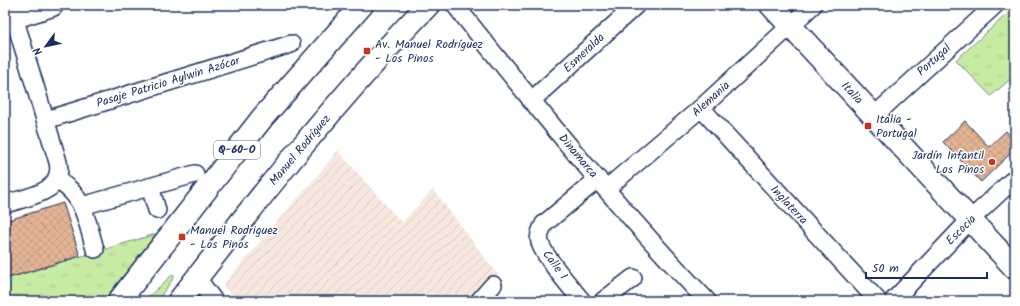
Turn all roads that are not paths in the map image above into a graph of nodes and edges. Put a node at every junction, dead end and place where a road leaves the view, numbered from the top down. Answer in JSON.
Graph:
{"nodes":[{"id":1,"x":52,"y":5,"type":"edge"},
{"id":2,"x":362,"y":5,"type":"edge"},
{"id":3,"x":428,"y":5,"type":"edge"},
{"id":4,"x":455,"y":5,"type":"edge"},
{"id":5,"x":636,"y":5,"type":"edge"},
{"id":6,"x":771,"y":5,"type":"edge"},
{"id":7,"x":813,"y":5,"type":"edge"},
{"id":8,"x":995,"y":5,"type":"edge"},
{"id":9,"x":10,"y":18,"type":"edge"},
{"id":10,"x":790,"y":26,"type":"junction"},
{"id":11,"x":290,"y":44,"type":"dead end"},
{"id":12,"x":531,"y":101,"type":"junction"},
{"id":13,"x":701,"y":108,"type":"junction"},
{"id":14,"x":874,"y":116,"type":"junction"},
{"id":15,"x":46,"y":120,"type":"junction"},
{"id":16,"x":195,"y":174,"type":"dead end"},
{"id":17,"x":1015,"y":178,"type":"edge"},
{"id":18,"x":57,"y":181,"type":"junction"},
{"id":19,"x":602,"y":184,"type":"junction"},
{"id":20,"x":150,"y":187,"type":"junction"},
{"id":21,"x":5,"y":204,"type":"edge"},
{"id":22,"x":82,"y":206,"type":"junction"},
{"id":23,"x":157,"y":210,"type":"dead end"},
{"id":24,"x":970,"y":220,"type":"junction"},
{"id":25,"x":95,"y":249,"type":"dead end"},
{"id":26,"x":1015,"y":268,"type":"edge"},
{"id":27,"x":197,"y":278,"type":"junction"},
{"id":28,"x":633,"y":278,"type":"dead end"},
{"id":29,"x":493,"y":285,"type":"dead end"},
{"id":30,"x":119,"y":301,"type":"edge"},
{"id":31,"x":179,"y":301,"type":"edge"},
{"id":32,"x":214,"y":301,"type":"edge"},
{"id":33,"x":479,"y":301,"type":"edge"},
{"id":34,"x":582,"y":301,"type":"edge"},
{"id":35,"x":603,"y":301,"type":"edge"},
{"id":36,"x":707,"y":301,"type":"edge"},
{"id":37,"x":878,"y":301,"type":"edge"},
{"id":38,"x":893,"y":301,"type":"edge"}],
"edges":[{"from":1,"to":9,"type":"main road"},
{"from":2,"to":30,"type":"main road","number":"Q-60-O"},
{"from":3,"to":27,"type":"main road","name":"Manuel Rodríguez"},
{"from":4,"to":12,"type":"street","name":"Dinamarca"},
{"from":5,"to":12,"type":"street","name":"Esmeralda"},
{"from":6,"to":10,"type":"main road","name":"Italia"},
{"from":7,"to":10,"type":"street","name":"Alemania"},
{"from":8,"to":14,"type":"street","name":"Portugal"},
{"from":9,"to":15,"type":"street"},
{"from":10,"to":13,"type":"street","name":"Alemania"},
{"from":10,"to":14,"type":"main road","name":"Italia"},
{"from":11,"to":15,"type":"street","name":"Pasaje Patricio Aylwin Azócar"},
{"from":12,"to":19,"type":"street","name":"Dinamarca"},
{"from":13,"to":19,"type":"street","name":"Alemania"},
{"from":13,"to":37,"type":"street","name":"Inglaterra"},
{"from":14,"to":24,"type":"main road","name":"Italia"},
{"from":15,"to":18,"type":"street"},
{"from":16,"to":20,"type":"street"},
{"from":17,"to":24,"type":"street","name":"Escocia"},
{"from":18,"to":21,"type":"street"},
{"from":18,"to":22,"type":"street"},
{"from":19,"to":34,"type":"street","name":"Calle 1"},
{"from":19,"to":36,"type":"street","name":"Dinamarca"},
{"from":20,"to":22,"type":"street"},
{"from":20,"to":23,"type":"street"},
{"from":22,"to":25,"type":"street"},
{"from":24,"to":26,"type":"main road","name":"Italia"},
{"from":24,"to":38,"type":"street","name":"Escocia"},
{"from":27,"to":31,"type":"main road","name":"Manuel Rodríguez"},
{"from":27,"to":32,"type":"street"},
{"from":28,"to":35,"type":"street"},
{"from":29,"to":33,"type":"street"}]}
